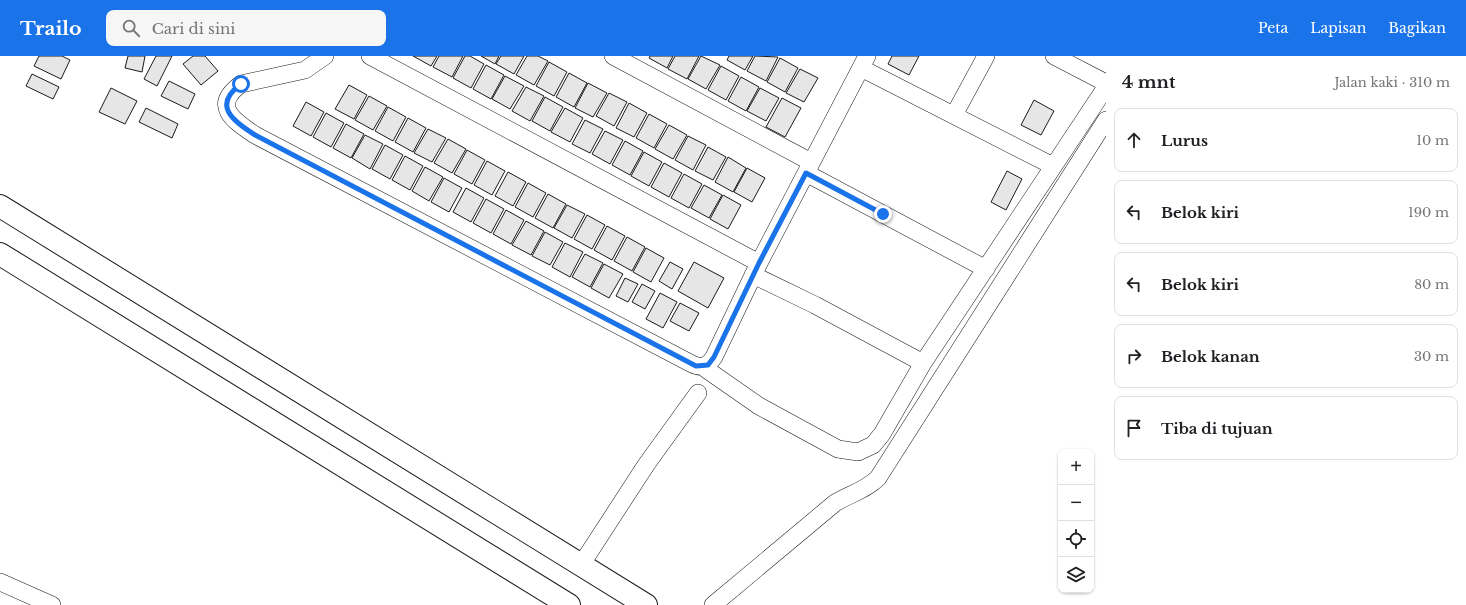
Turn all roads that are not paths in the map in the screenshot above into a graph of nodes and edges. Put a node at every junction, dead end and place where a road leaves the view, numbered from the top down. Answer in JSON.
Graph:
{"nodes":[{"id":1,"x":325,"y":56,"type":"edge"},
{"id":2,"x":370,"y":56,"type":"edge"},
{"id":3,"x":613,"y":56,"type":"edge"},
{"id":4,"x":986,"y":56,"type":"edge"},
{"id":5,"x":1054,"y":56,"type":"edge"},
{"id":6,"x":863,"y":60,"type":"edge"},
{"id":7,"x":1106,"y":83,"type":"edge"},
{"id":8,"x":1106,"y":87,"type":"edge"},
{"id":9,"x":954,"y":115,"type":"junction"},
{"id":10,"x":1106,"y":120,"type":"edge"},
{"id":11,"x":1053,"y":166,"type":"junction"},
{"id":12,"x":808,"y":168,"type":"junction"},
{"id":13,"x":0,"y":206,"type":"edge"},
{"id":14,"x":0,"y":254,"type":"edge"},
{"id":15,"x":756,"y":269,"type":"junction"},
{"id":16,"x":986,"y":269,"type":"junction"},
{"id":17,"x":923,"y":363,"type":"junction"},
{"id":18,"x":703,"y":367,"type":"junction"},
{"id":19,"x":698,"y":393,"type":"dead end"},
{"id":20,"x":581,"y":564,"type":"junction"},
{"id":21,"x":0,"y":582,"type":"edge"},
{"id":22,"x":52,"y":605,"type":"edge"},
{"id":23,"x":569,"y":605,"type":"edge"},
{"id":24,"x":646,"y":605,"type":"edge"},
{"id":25,"x":714,"y":605,"type":"edge"}],
"edges":[{"from":1,"to":18,"type":"street"},
{"from":2,"to":15,"type":"street"},
{"from":3,"to":12,"type":"street"},
{"from":4,"to":9,"type":"street"},
{"from":5,"to":7,"type":"street"},
{"from":6,"to":9,"type":"street"},
{"from":6,"to":12,"type":"street"},
{"from":8,"to":11,"type":"street"},
{"from":9,"to":11,"type":"street"},
{"from":10,"to":25,"type":"street"},
{"from":11,"to":16,"type":"street"},
{"from":12,"to":15,"type":"street"},
{"from":12,"to":16,"type":"street"},
{"from":13,"to":20,"type":"street"},
{"from":14,"to":23,"type":"street"},
{"from":15,"to":17,"type":"street"},
{"from":15,"to":18,"type":"street"},
{"from":16,"to":17,"type":"street"},
{"from":17,"to":18,"type":"street"},
{"from":19,"to":20,"type":"street"},
{"from":20,"to":24,"type":"street"},
{"from":21,"to":22,"type":"street"}]}
